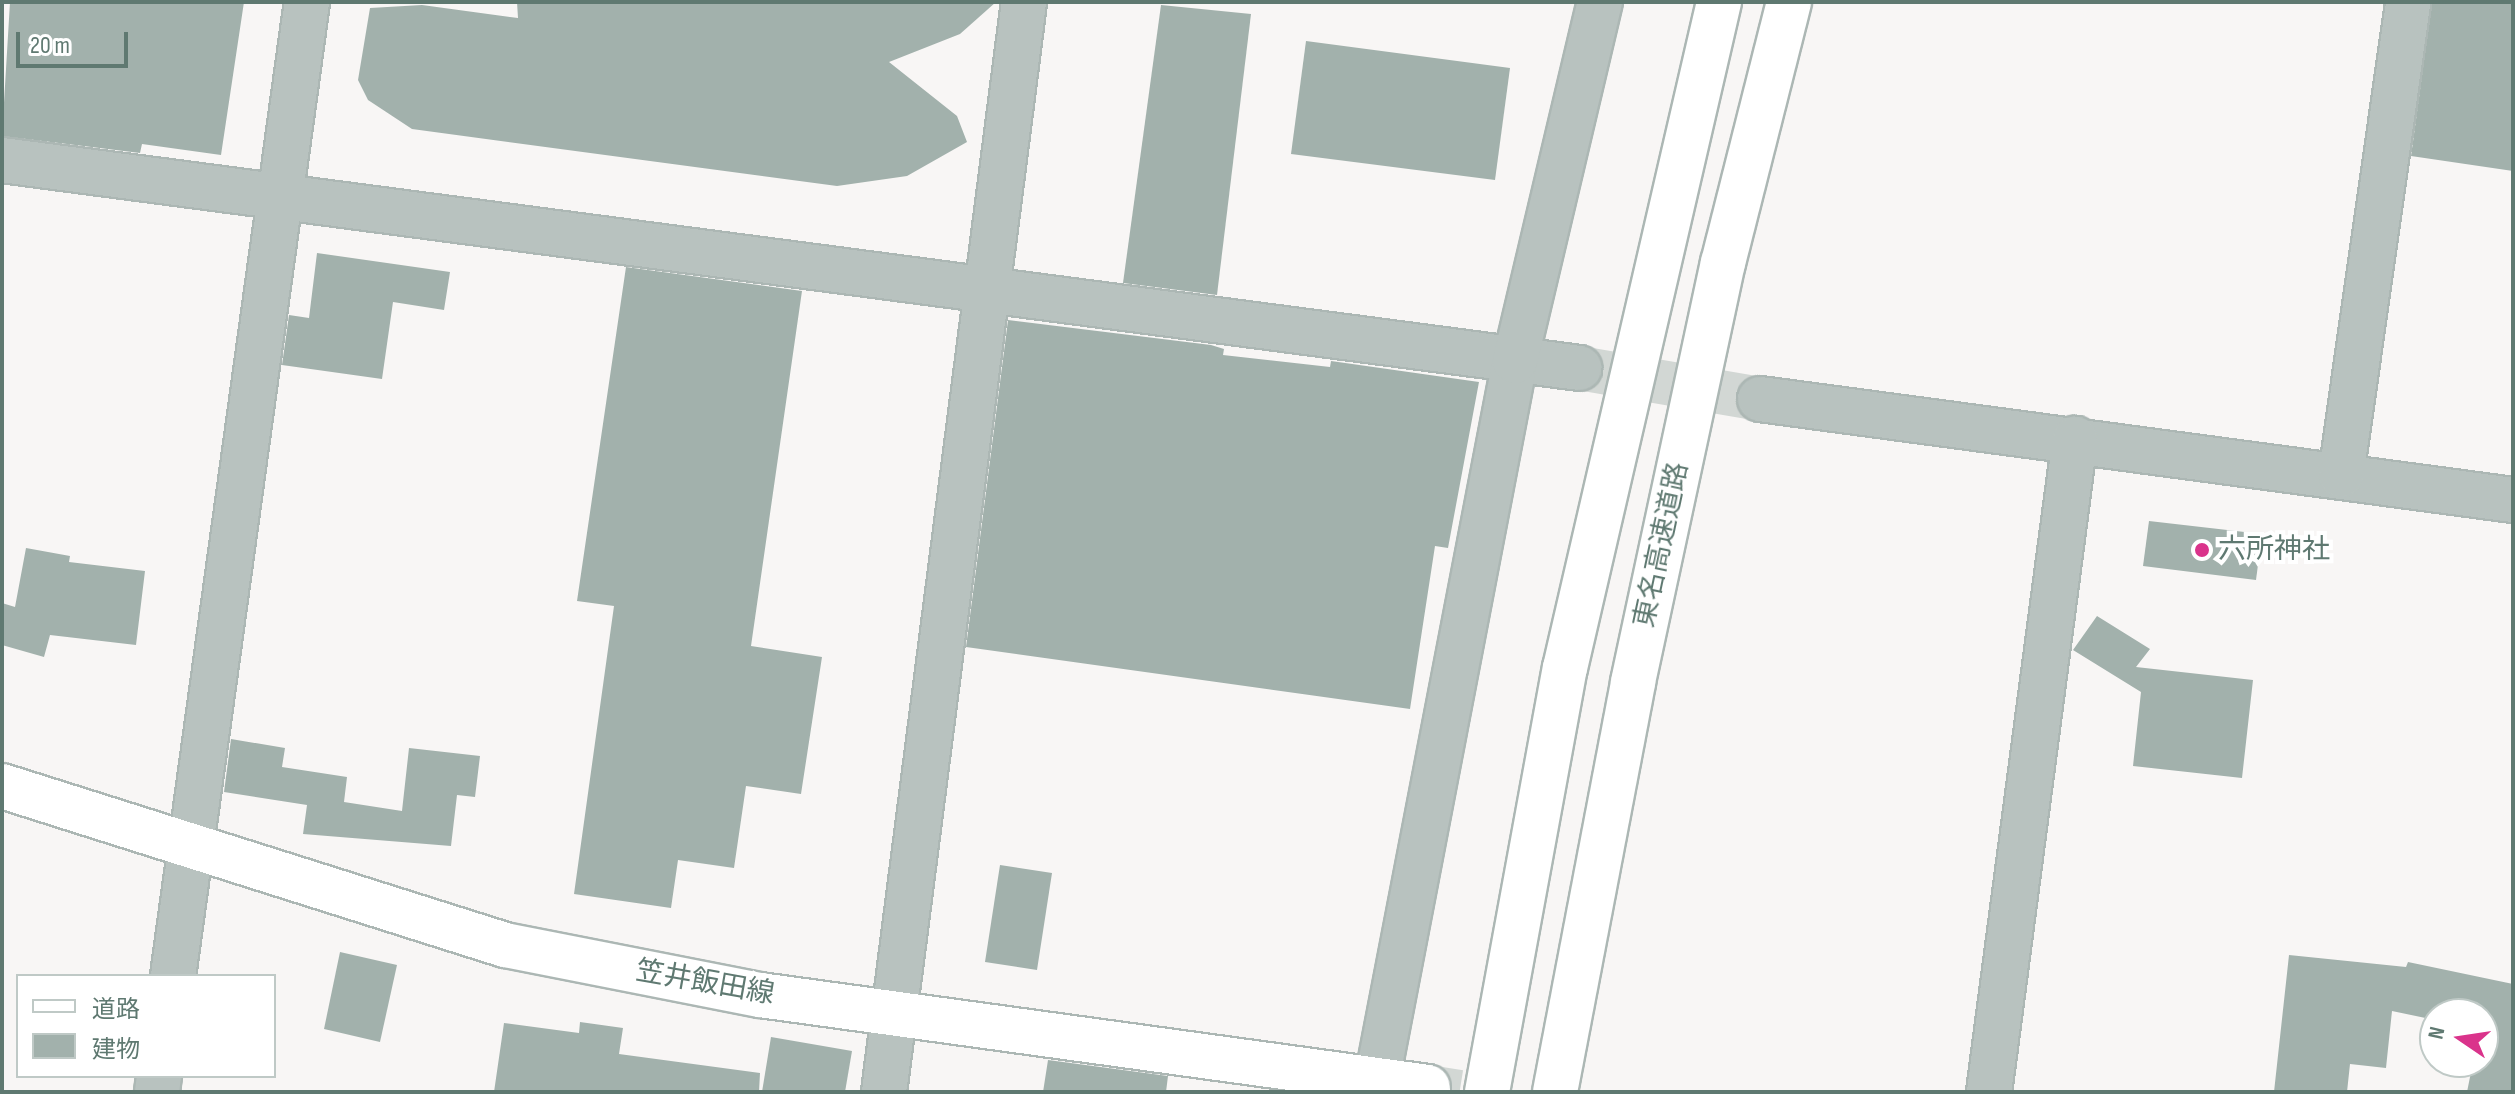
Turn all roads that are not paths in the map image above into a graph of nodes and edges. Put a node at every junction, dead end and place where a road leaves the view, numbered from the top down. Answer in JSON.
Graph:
{"nodes":[{"id":1,"x":307,"y":2,"type":"edge"},
{"id":2,"x":1024,"y":2,"type":"edge"},
{"id":3,"x":1600,"y":2,"type":"edge"},
{"id":4,"x":1719,"y":2,"type":"edge"},
{"id":5,"x":1789,"y":2,"type":"edge"},
{"id":6,"x":2408,"y":2,"type":"edge"},
{"id":7,"x":2,"y":160,"type":"edge"},
{"id":8,"x":279,"y":196,"type":"junction"},
{"id":9,"x":988,"y":291,"type":"junction"},
{"id":10,"x":1515,"y":361,"type":"junction"},
{"id":11,"x":1579,"y":368,"type":"tunnel mouth"},
{"id":12,"x":1760,"y":399,"type":"tunnel mouth"},
{"id":13,"x":2075,"y":439,"type":"junction"},
{"id":14,"x":2341,"y":475,"type":"junction"},
{"id":15,"x":2513,"y":500,"type":"edge"},
{"id":16,"x":2,"y":786,"type":"edge"},
{"id":17,"x":192,"y":845,"type":"junction"},
{"id":18,"x":173,"y":974,"type":"edge"},
{"id":19,"x":895,"y":1012,"type":"junction"},
{"id":20,"x":1377,"y":1080,"type":"junction"},
{"id":21,"x":1428,"y":1087,"type":"dead end"},
{"id":22,"x":884,"y":1092,"type":"edge"},
{"id":23,"x":1487,"y":1092,"type":"edge"},
{"id":24,"x":1555,"y":1092,"type":"edge"},
{"id":25,"x":1989,"y":1092,"type":"edge"}],
"edges":[{"from":1,"to":8,"type":"street"},
{"from":2,"to":9,"type":"street"},
{"from":3,"to":10,"type":"street"},
{"from":4,"to":23,"type":"main road"},
{"from":5,"to":24,"type":"main road","name":"東名高速道路"},
{"from":6,"to":14,"type":"street"},
{"from":7,"to":8,"type":"street"},
{"from":8,"to":9,"type":"street"},
{"from":8,"to":17,"type":"street"},
{"from":9,"to":10,"type":"street"},
{"from":9,"to":19,"type":"street"},
{"from":10,"to":11,"type":"street"},
{"from":10,"to":20,"type":"street"},
{"from":12,"to":13,"type":"street"},
{"from":13,"to":14,"type":"street"},
{"from":13,"to":25,"type":"street"},
{"from":14,"to":15,"type":"street"},
{"from":16,"to":17,"type":"main road","name":"笠井飯田線"},
{"from":17,"to":18,"type":"street"},
{"from":17,"to":19,"type":"main road","name":"笠井飯田線"},
{"from":19,"to":20,"type":"main road","name":"笠井飯田線"},
{"from":19,"to":22,"type":"street"},
{"from":20,"to":21,"type":"main road","name":"笠井飯田線"}]}
